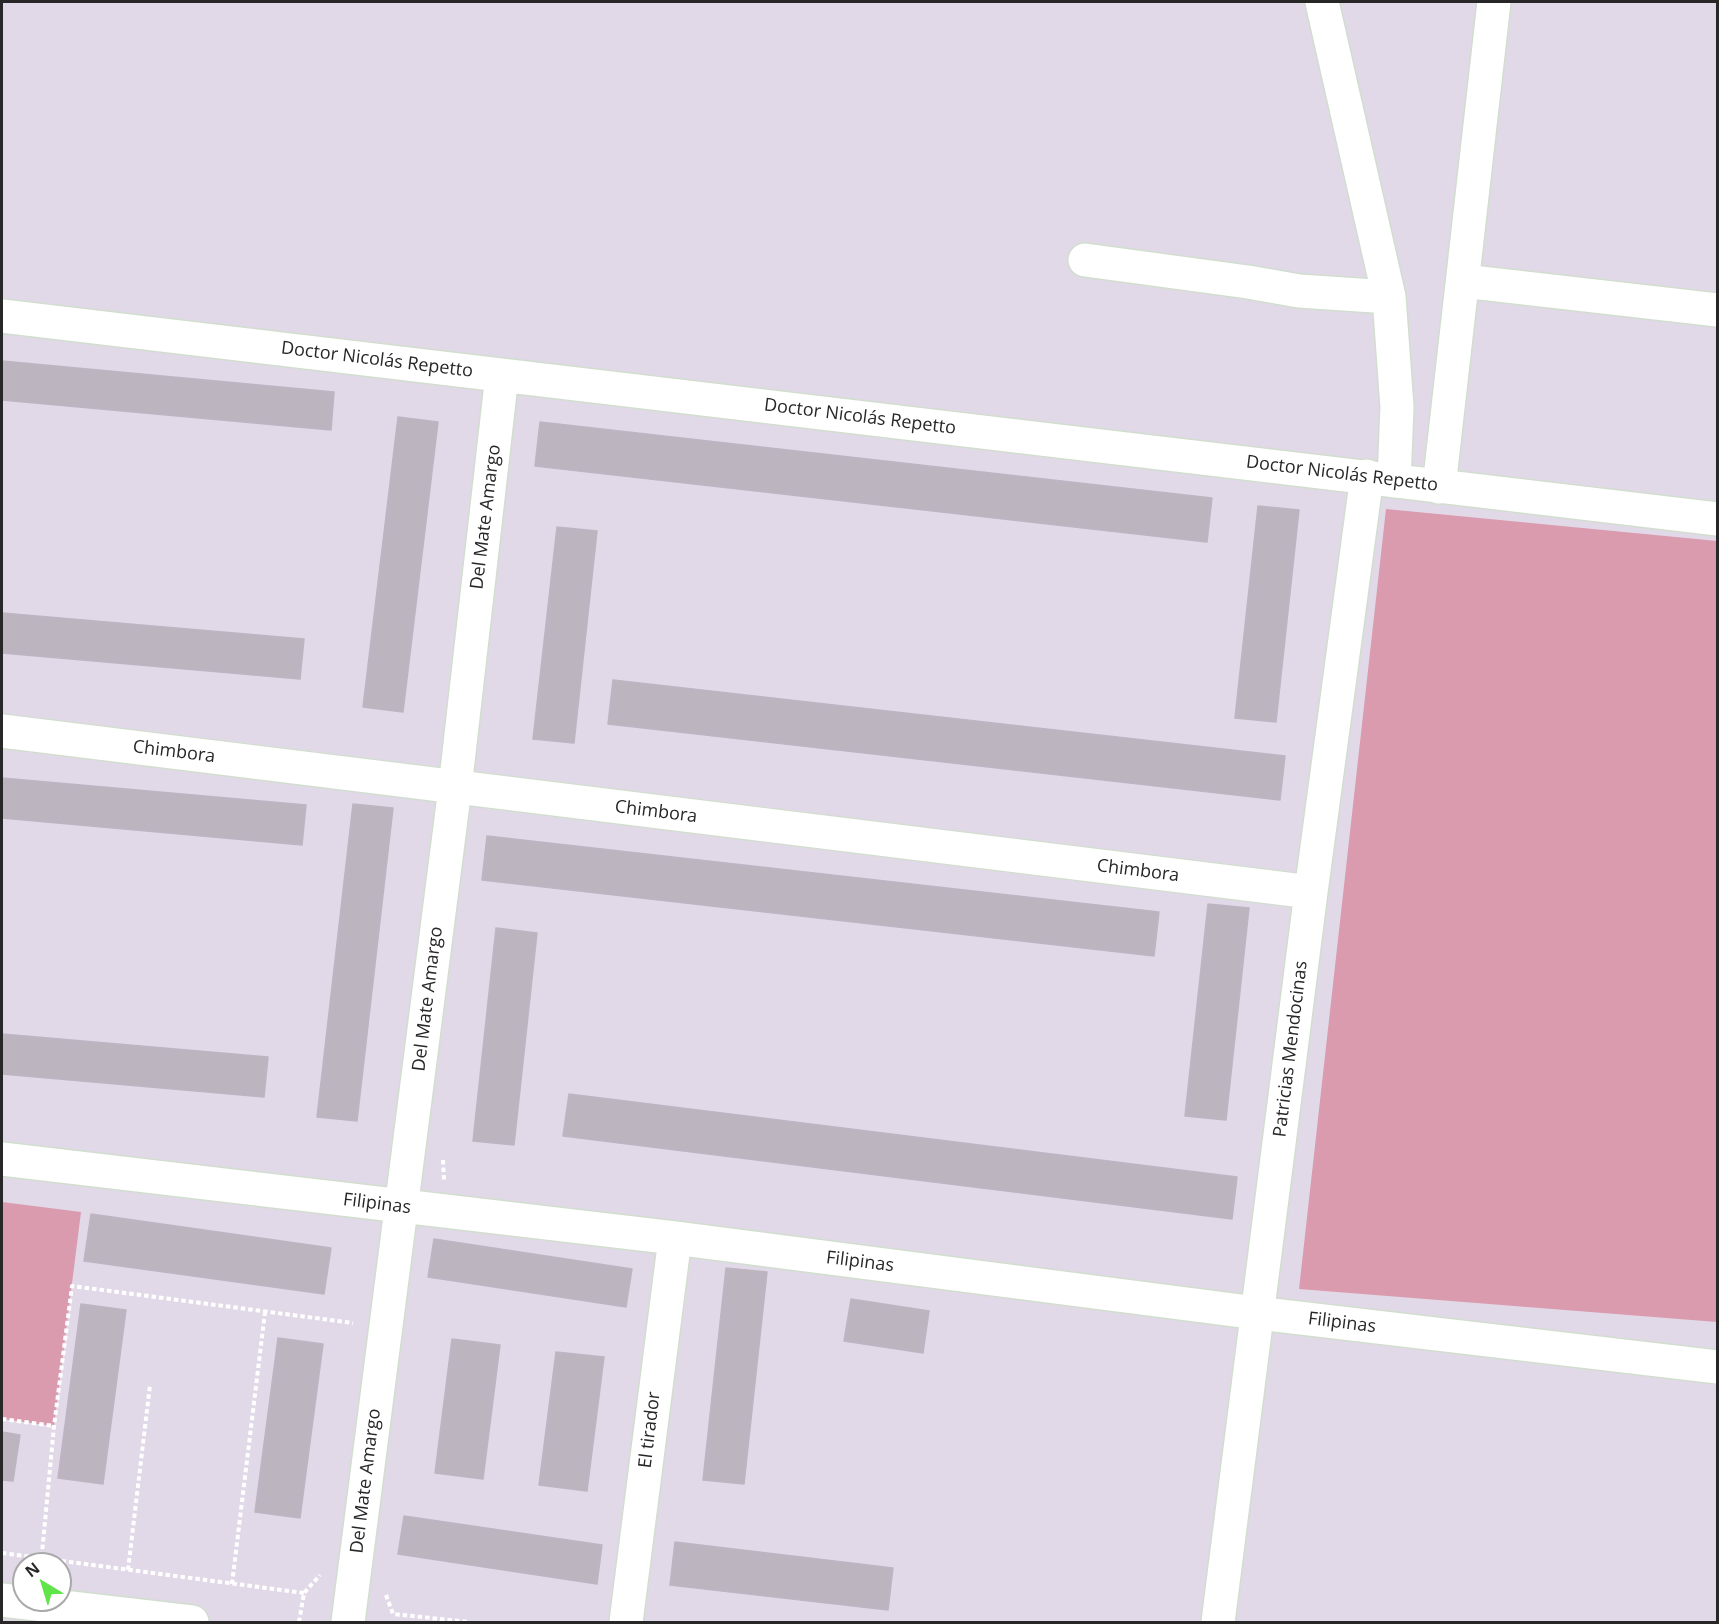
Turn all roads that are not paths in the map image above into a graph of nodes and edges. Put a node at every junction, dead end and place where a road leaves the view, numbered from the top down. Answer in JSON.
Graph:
{"nodes":[{"id":1,"x":1322,"y":2,"type":"edge"},
{"id":2,"x":1494,"y":2,"type":"edge"},
{"id":3,"x":1085,"y":260,"type":"dead end"},
{"id":4,"x":1463,"y":281,"type":"junction"},
{"id":5,"x":1389,"y":297,"type":"junction"},
{"id":6,"x":1718,"y":310,"type":"edge"},
{"id":7,"x":2,"y":316,"type":"edge"},
{"id":8,"x":502,"y":375,"type":"junction"},
{"id":9,"x":1381,"y":478,"type":"junction"},
{"id":10,"x":1439,"y":487,"type":"junction"},
{"id":11,"x":1718,"y":519,"type":"edge"},
{"id":12,"x":2,"y":730,"type":"edge"},
{"id":13,"x":455,"y":788,"type":"junction"},
{"id":14,"x":1311,"y":892,"type":"junction"},
{"id":15,"x":2,"y":1159,"type":"edge"},
{"id":16,"x":401,"y":1207,"type":"junction"},
{"id":17,"x":675,"y":1238,"type":"junction"},
{"id":18,"x":1257,"y":1313,"type":"junction"},
{"id":19,"x":1718,"y":1367,"type":"edge"},
{"id":20,"x":2,"y":1600,"type":"edge"},
{"id":21,"x":192,"y":1623,"type":"edge"},
{"id":22,"x":348,"y":1623,"type":"edge"},
{"id":23,"x":626,"y":1623,"type":"edge"},
{"id":24,"x":1218,"y":1623,"type":"edge"}],
"edges":[{"from":1,"to":5,"type":"street","name":"Patricias Mendocinas"},
{"from":2,"to":4,"type":"street"},
{"from":3,"to":5,"type":"street"},
{"from":4,"to":6,"type":"street"},
{"from":4,"to":10,"type":"street"},
{"from":5,"to":9,"type":"street","name":"Patricias Mendocinas"},
{"from":7,"to":8,"type":"street","name":"Doctor Nicolás Repetto"},
{"from":8,"to":9,"type":"street","name":"Doctor Nicolás Repetto"},
{"from":8,"to":13,"type":"street","name":"Del Mate Amargo"},
{"from":9,"to":10,"type":"street","name":"Doctor Nicolás Repetto"},
{"from":9,"to":14,"type":"street","name":"Patricias Mendocinas"},
{"from":10,"to":11,"type":"street","name":"Doctor Nicolás Repetto"},
{"from":12,"to":13,"type":"street","name":"Chimbora"},
{"from":13,"to":14,"type":"street","name":"Chimbora"},
{"from":13,"to":16,"type":"street","name":"Del Mate Amargo"},
{"from":14,"to":18,"type":"street","name":"Patricias Mendocinas"},
{"from":15,"to":16,"type":"street","name":"Filipinas"},
{"from":16,"to":17,"type":"street","name":"Filipinas"},
{"from":16,"to":22,"type":"street","name":"Del Mate Amargo"},
{"from":17,"to":18,"type":"street","name":"Filipinas"},
{"from":17,"to":23,"type":"street","name":"El tirador"},
{"from":18,"to":19,"type":"street","name":"Filipinas"},
{"from":18,"to":24,"type":"street","name":"Patricias Mendocinas"},
{"from":20,"to":21,"type":"street"}]}
